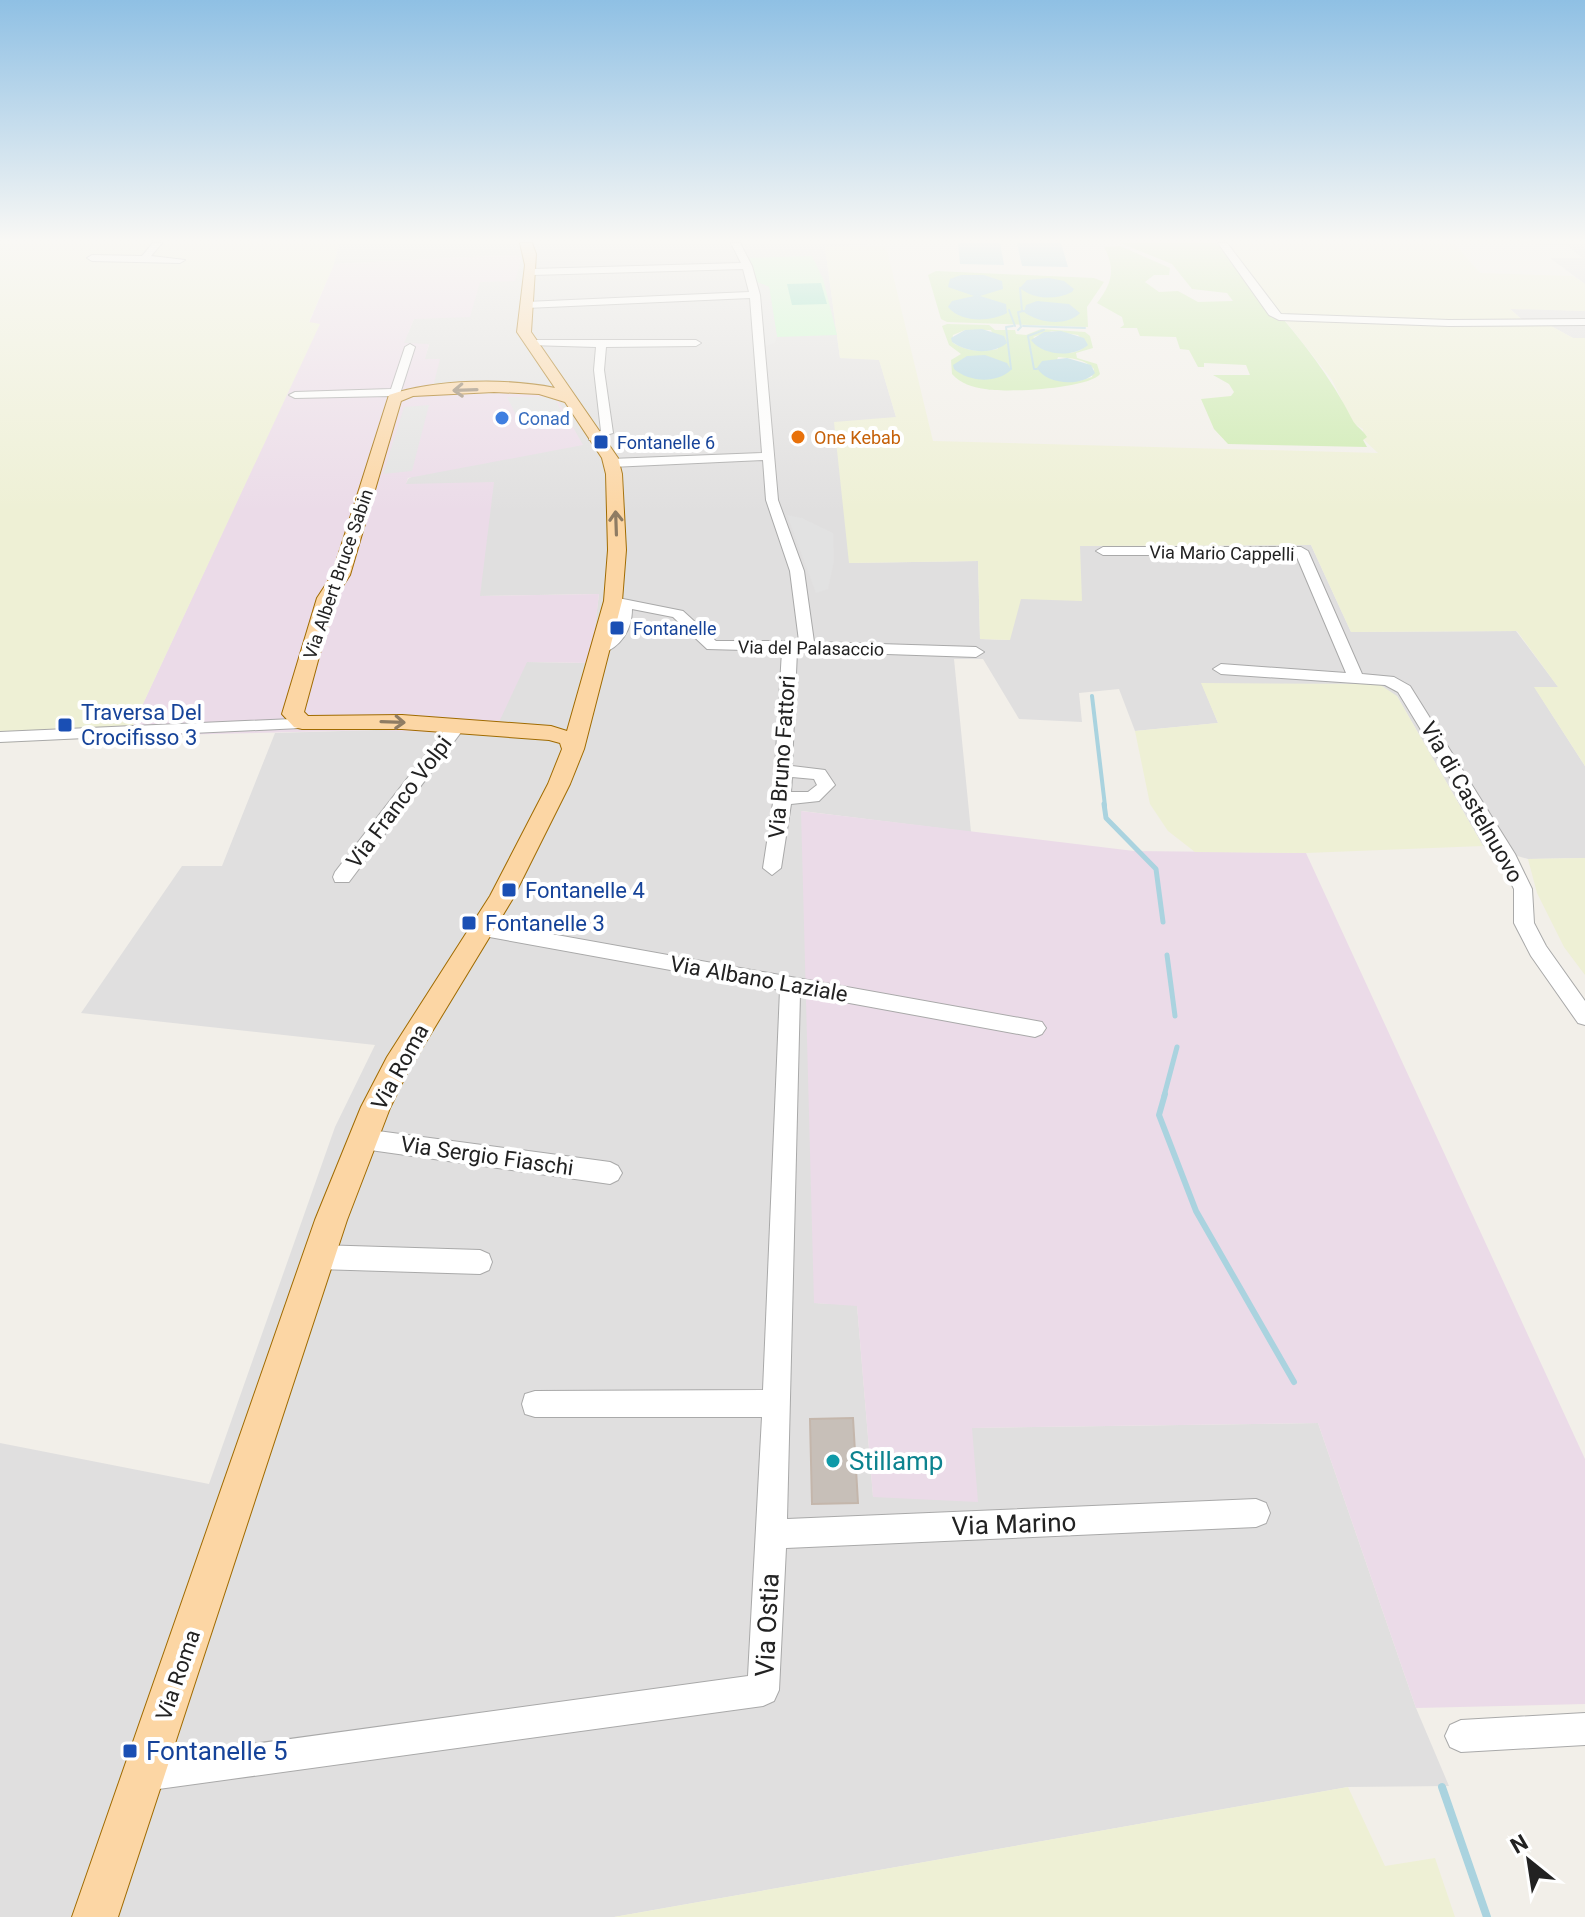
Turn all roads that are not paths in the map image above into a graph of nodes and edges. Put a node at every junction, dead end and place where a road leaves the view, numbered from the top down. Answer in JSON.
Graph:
{"nodes":[{"id":1,"x":525,"y":332,"type":"edge"},
{"id":2,"x":758,"y":332,"type":"edge"},
{"id":3,"x":530,"y":342,"type":"junction"},
{"id":4,"x":696,"y":343,"type":"dead end"},
{"id":5,"x":601,"y":344,"type":"junction"},
{"id":6,"x":410,"y":347,"type":"dead end"},
{"id":7,"x":553,"y":375,"type":"junction"},
{"id":8,"x":538,"y":388,"type":"junction"},
{"id":9,"x":400,"y":392,"type":"junction"},
{"id":10,"x":295,"y":395,"type":"dead end"},
{"id":11,"x":569,"y":399,"type":"junction"},
{"id":12,"x":593,"y":437,"type":"junction"},
{"id":13,"x":769,"y":456,"type":"junction"},
{"id":14,"x":611,"y":463,"type":"junction"},
{"id":15,"x":1103,"y":551,"type":"dead end"},
{"id":16,"x":619,"y":602,"type":"junction"},
{"id":17,"x":798,"y":646,"type":"junction"},
{"id":18,"x":976,"y":652,"type":"dead end"},
{"id":19,"x":1221,"y":669,"type":"dead end"},
{"id":20,"x":1356,"y":677,"type":"junction"},
{"id":21,"x":294,"y":709,"type":"junction"},
{"id":22,"x":315,"y":723,"type":"junction"},
{"id":23,"x":259,"y":725,"type":"junction"},
{"id":24,"x":456,"y":727,"type":"junction"},
{"id":25,"x":568,"y":734,"type":"junction"},
{"id":26,"x":0,"y":737,"type":"edge"},
{"id":27,"x":784,"y":771,"type":"junction"},
{"id":28,"x":782,"y":797,"type":"junction"},
{"id":29,"x":772,"y":868,"type":"dead end"},
{"id":30,"x":342,"y":877,"type":"dead end"},
{"id":31,"x":484,"y":929,"type":"junction"},
{"id":32,"x":790,"y":984,"type":"junction"},
{"id":33,"x":1585,"y":1017,"type":"edge"},
{"id":34,"x":1035,"y":1028,"type":"dead end"},
{"id":35,"x":363,"y":1139,"type":"junction"},
{"id":36,"x":610,"y":1173,"type":"dead end"},
{"id":37,"x":318,"y":1257,"type":"junction"},
{"id":38,"x":480,"y":1262,"type":"dead end"},
{"id":39,"x":776,"y":1403,"type":"junction"},
{"id":40,"x":535,"y":1404,"type":"dead end"},
{"id":41,"x":1256,"y":1513,"type":"dead end"},
{"id":42,"x":772,"y":1534,"type":"junction"},
{"id":43,"x":1585,"y":1729,"type":"edge"},
{"id":44,"x":1461,"y":1736,"type":"dead end"},
{"id":45,"x":144,"y":1775,"type":"junction"},
{"id":46,"x":95,"y":1917,"type":"edge"}],
"edges":[{"from":1,"to":3,"type":"main road"},
{"from":2,"to":13,"type":"street","name":"Via Bruno Fattori"},
{"from":3,"to":5,"type":"street"},
{"from":3,"to":7,"type":"main road"},
{"from":4,"to":5,"type":"street"},
{"from":5,"to":12,"type":"street"},
{"from":6,"to":9,"type":"street","name":"Via Albert Bruce Sabin"},
{"from":7,"to":8,"type":"main road"},
{"from":7,"to":11,"type":"main road"},
{"from":8,"to":9,"type":"main road","one_way":true},
{"from":8,"to":11,"type":"main road"},
{"from":9,"to":10,"type":"street"},
{"from":9,"to":21,"type":"main road","name":"Via Albert Bruce Sabin"},
{"from":11,"to":12,"type":"main road"},
{"from":12,"to":14,"type":"main road"},
{"from":13,"to":14,"type":"street"},
{"from":13,"to":17,"type":"street","name":"Via Bruno Fattori"},
{"from":16,"to":14,"type":"main road","name":"Via Roma","one_way":true},
{"from":15,"to":20,"type":"street","name":"Via Mario Cappelli"},
{"from":16,"to":17,"type":"street","name":"Via del Palasaccio"},
{"from":16,"to":25,"type":"main road","name":"Via Roma"},
{"from":17,"to":18,"type":"street","name":"Via del Palasaccio"},
{"from":17,"to":27,"type":"street","name":"Via Bruno Fattori"},
{"from":19,"to":20,"type":"street"},
{"from":20,"to":33,"type":"street","name":"Via di Castelnuovo"},
{"from":21,"to":22,"type":"main road"},
{"from":21,"to":23,"type":"street"},
{"from":22,"to":23,"type":"street"},
{"from":22,"to":24,"type":"main road","one_way":true},
{"from":23,"to":26,"type":"street"},
{"from":24,"to":25,"type":"main road"},
{"from":24,"to":30,"type":"street","name":"Via Franco Volpi"},
{"from":25,"to":31,"type":"main road","name":"Via Roma"},
{"from":27,"to":28,"type":"street","name":"Via Bruno Fattori"},
{"from":27,"to":28,"type":"street"},
{"from":28,"to":29,"type":"street","name":"Via Bruno Fattori"},
{"from":31,"to":32,"type":"street","name":"Via Albano Laziale"},
{"from":31,"to":35,"type":"main road","name":"Via Roma"},
{"from":32,"to":34,"type":"street","name":"Via Albano Laziale"},
{"from":32,"to":39,"type":"street","name":"Via Ostia"},
{"from":35,"to":36,"type":"street","name":"Via Sergio Fiaschi"},
{"from":35,"to":37,"type":"main road","name":"Via Roma"},
{"from":37,"to":38,"type":"street"},
{"from":37,"to":45,"type":"main road","name":"Via Roma"},
{"from":39,"to":40,"type":"street"},
{"from":39,"to":42,"type":"street","name":"Via Ostia"},
{"from":41,"to":42,"type":"street","name":"Via Marino"},
{"from":42,"to":45,"type":"street","name":"Via Ostia"},
{"from":43,"to":44,"type":"street"},
{"from":45,"to":46,"type":"main road","name":"Via Roma"}]}
